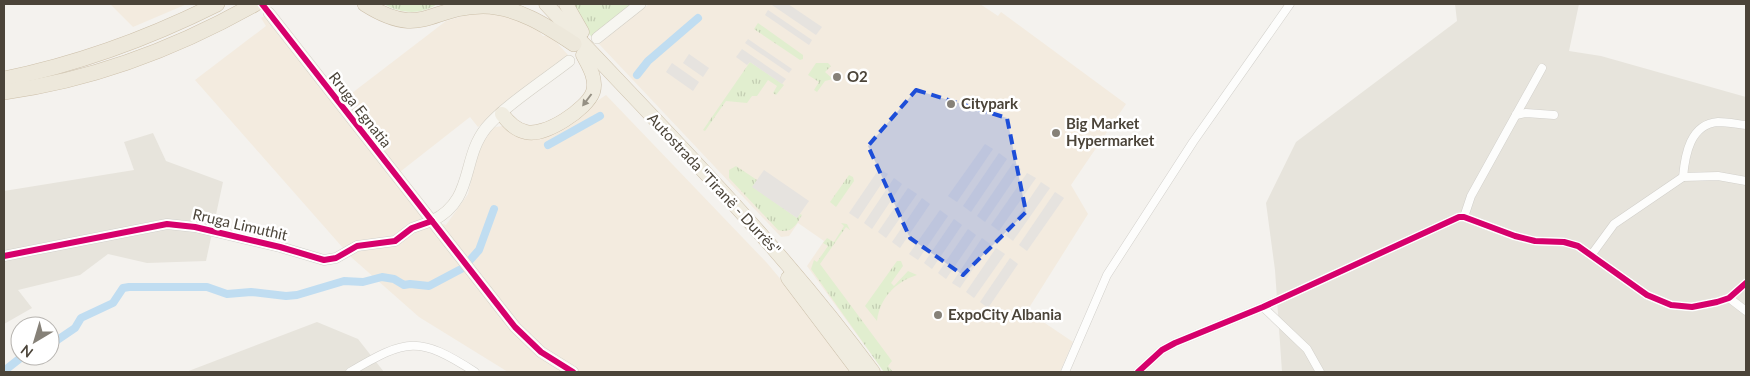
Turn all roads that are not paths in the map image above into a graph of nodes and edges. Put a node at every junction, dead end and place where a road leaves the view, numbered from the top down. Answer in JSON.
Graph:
{"nodes":[{"id":1,"x":204,"y":4,"type":"edge"},
{"id":2,"x":217,"y":4,"type":"edge"},
{"id":3,"x":242,"y":4,"type":"edge"},
{"id":4,"x":255,"y":4,"type":"edge"},
{"id":5,"x":366,"y":4,"type":"edge"},
{"id":6,"x":375,"y":4,"type":"edge"},
{"id":7,"x":446,"y":4,"type":"edge"},
{"id":8,"x":534,"y":4,"type":"edge"},
{"id":9,"x":546,"y":4,"type":"edge"},
{"id":10,"x":566,"y":4,"type":"edge"},
{"id":11,"x":640,"y":4,"type":"edge"},
{"id":12,"x":1290,"y":4,"type":"edge"},
{"id":13,"x":269,"y":13,"type":"dead end"},
{"id":14,"x":597,"y":38,"type":"dead end"},
{"id":15,"x":134,"y":47,"type":"junction"},
{"id":16,"x":578,"y":50,"type":"junction"},
{"id":17,"x":112,"y":55,"type":"junction"},
{"id":18,"x":569,"y":61,"type":"dead end"},
{"id":19,"x":1542,"y":68,"type":"dead end"},
{"id":20,"x":4,"y":73,"type":"edge"},
{"id":21,"x":4,"y":79,"type":"edge"},
{"id":22,"x":620,"y":83,"type":"junction"},
{"id":23,"x":4,"y":92,"type":"edge"},
{"id":24,"x":502,"y":114,"type":"junction"},
{"id":25,"x":1516,"y":114,"type":"junction"},
{"id":26,"x":1554,"y":115,"type":"dead end"},
{"id":27,"x":1746,"y":125,"type":"edge"},
{"id":28,"x":1683,"y":178,"type":"junction"},
{"id":29,"x":1746,"y":181,"type":"edge"},
{"id":30,"x":1464,"y":217,"type":"junction"},
{"id":31,"x":432,"y":221,"type":"junction"},
{"id":32,"x":1592,"y":254,"type":"junction"},
{"id":33,"x":4,"y":256,"type":"edge"},
{"id":34,"x":1746,"y":283,"type":"edge"},
{"id":35,"x":1729,"y":298,"type":"junction"},
{"id":36,"x":1263,"y":307,"type":"junction"},
{"id":37,"x":1746,"y":311,"type":"edge"},
{"id":38,"x":350,"y":372,"type":"edge"},
{"id":39,"x":475,"y":372,"type":"edge"},
{"id":40,"x":573,"y":372,"type":"edge"},
{"id":41,"x":859,"y":372,"type":"edge"},
{"id":42,"x":873,"y":372,"type":"edge"},
{"id":43,"x":1065,"y":372,"type":"edge"},
{"id":44,"x":1138,"y":372,"type":"edge"},
{"id":45,"x":1320,"y":372,"type":"edge"}],
"edges":[{"from":1,"to":15,"type":"highway"},
{"from":2,"to":15,"type":"highway"},
{"from":3,"to":15,"type":"highway"},
{"from":4,"to":15,"type":"highway"},
{"from":5,"to":16,"type":"highway"},
{"from":6,"to":7,"type":"highway"},
{"from":8,"to":16,"type":"highway","name":"Autostrada \"Tiranë - Durrës\""},
{"from":9,"to":22,"type":"highway","name":"Autostrada \"Tiranë - Durrës\""},
{"from":10,"to":22,"type":"highway"},
{"from":11,"to":14,"type":"main road"},
{"from":12,"to":43,"type":"street"},
{"from":13,"to":31,"type":"main road","name":"Rruga Egnatia"},
{"from":15,"to":17,"type":"highway"},
{"from":16,"to":24,"type":"highway","one_way":true},
{"from":16,"to":41,"type":"highway","name":"Autostrada \"Tiranë - Durrës\""},
{"from":17,"to":20,"type":"highway"},
{"from":17,"to":21,"type":"highway"},
{"from":17,"to":23,"type":"highway"},
{"from":18,"to":24,"type":"main road"},
{"from":19,"to":25,"type":"street"},
{"from":22,"to":42,"type":"highway","name":"Autostrada \"Tiranë - Durrës\""},
{"from":24,"to":31,"type":"main road"},
{"from":25,"to":26,"type":"street"},
{"from":25,"to":30,"type":"street"},
{"from":27,"to":28,"type":"street"},
{"from":28,"to":29,"type":"street"},
{"from":28,"to":32,"type":"street"},
{"from":30,"to":32,"type":"street"},
{"from":30,"to":36,"type":"street"},
{"from":31,"to":33,"type":"street","name":"Rruga Limuthit"},
{"from":31,"to":40,"type":"main road","name":"Rruga Egnatia"},
{"from":32,"to":35,"type":"street"},
{"from":34,"to":35,"type":"street"},
{"from":35,"to":37,"type":"street"},
{"from":36,"to":44,"type":"street"},
{"from":36,"to":45,"type":"street"},
{"from":38,"to":39,"type":"street"}]}
